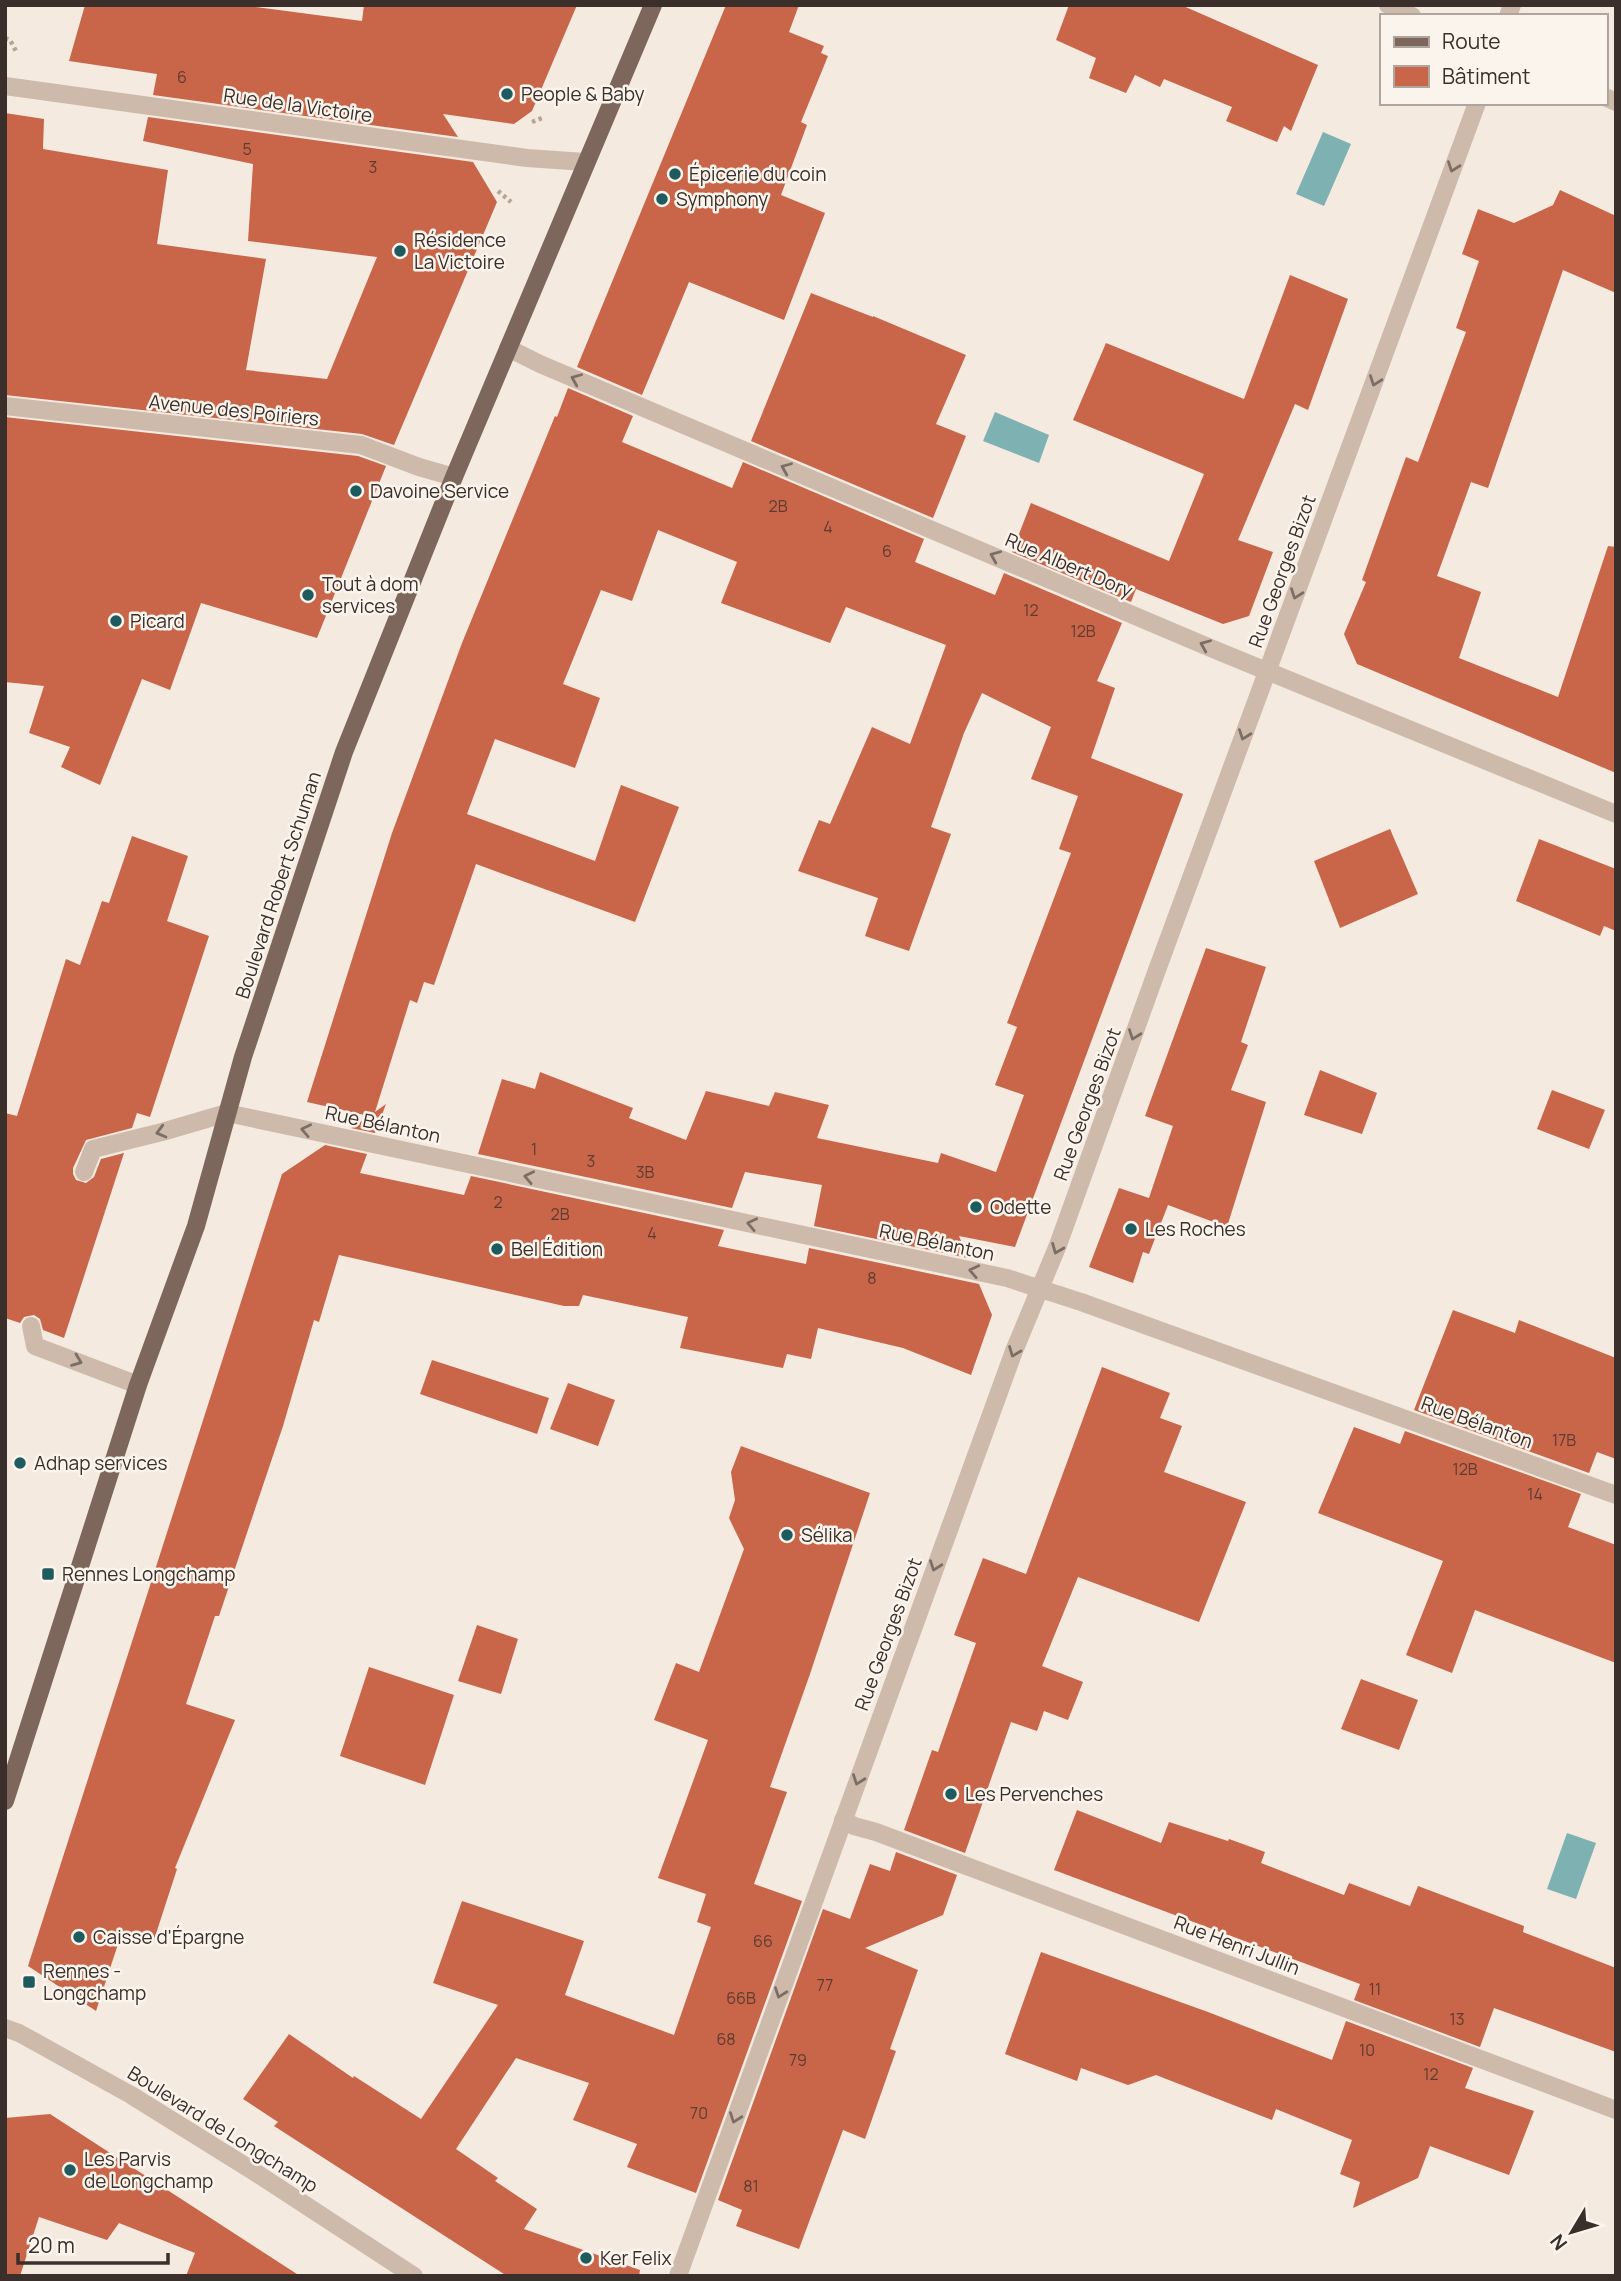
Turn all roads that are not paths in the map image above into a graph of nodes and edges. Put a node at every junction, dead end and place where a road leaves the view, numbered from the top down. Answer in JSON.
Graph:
{"nodes":[{"id":1,"x":653,"y":5,"type":"edge"},
{"id":2,"x":1388,"y":5,"type":"edge"},
{"id":3,"x":1408,"y":14,"type":"edge"},
{"id":4,"x":5,"y":86,"type":"edge"},
{"id":5,"x":1476,"y":105,"type":"edge"},
{"id":6,"x":585,"y":162,"type":"junction"},
{"id":7,"x":508,"y":348,"type":"junction"},
{"id":8,"x":5,"y":406,"type":"edge"},
{"id":9,"x":454,"y":477,"type":"junction"},
{"id":10,"x":1268,"y":671,"type":"junction"},
{"id":11,"x":1616,"y":814,"type":"edge"},
{"id":12,"x":227,"y":1113,"type":"junction"},
{"id":13,"x":84,"y":1172,"type":"dead end"},
{"id":14,"x":1040,"y":1289,"type":"junction"},
{"id":15,"x":31,"y":1326,"type":"dead end"},
{"id":16,"x":138,"y":1385,"type":"junction"},
{"id":17,"x":1616,"y":1495,"type":"edge"},
{"id":18,"x":5,"y":1801,"type":"edge"},
{"id":19,"x":843,"y":1820,"type":"junction"},
{"id":20,"x":5,"y":2028,"type":"edge"},
{"id":21,"x":1616,"y":2110,"type":"edge"},
{"id":22,"x":414,"y":2276,"type":"edge"},
{"id":23,"x":678,"y":2276,"type":"edge"}],
"edges":[{"from":1,"to":6,"type":"main road","name":"Boulevard Robert Schuman"},
{"from":2,"to":3,"type":"street"},
{"from":4,"to":6,"type":"street","name":"Rue de la Victoire"},
{"from":5,"to":10,"type":"street","name":"Rue Georges Bizot","one_way":true},
{"from":6,"to":7,"type":"main road","name":"Boulevard Robert Schuman"},
{"from":7,"to":9,"type":"main road","name":"Boulevard Robert Schuman"},
{"from":10,"to":7,"type":"street","name":"Rue Albert Dory","one_way":true},
{"from":8,"to":9,"type":"street","name":"Avenue des Poiriers"},
{"from":9,"to":12,"type":"main road","name":"Boulevard Robert Schuman"},
{"from":10,"to":11,"type":"street","name":"Rue Albert Dory"},
{"from":10,"to":14,"type":"street","name":"Rue Georges Bizot","one_way":true},
{"from":12,"to":13,"type":"street","one_way":true},
{"from":14,"to":12,"type":"street","name":"Rue Bélanton","one_way":true},
{"from":12,"to":16,"type":"main road","name":"Boulevard Robert Schuman"},
{"from":14,"to":17,"type":"street","name":"Rue Bélanton"},
{"from":14,"to":19,"type":"street","name":"Rue Georges Bizot","one_way":true},
{"from":15,"to":16,"type":"street","one_way":true},
{"from":16,"to":18,"type":"main road","name":"Boulevard Robert Schuman"},
{"from":19,"to":21,"type":"street","name":"Rue Henri Jullin"},
{"from":19,"to":23,"type":"street","name":"Rue Georges Bizot","one_way":true},
{"from":20,"to":22,"type":"street","name":"Boulevard de Longchamp"}]}
